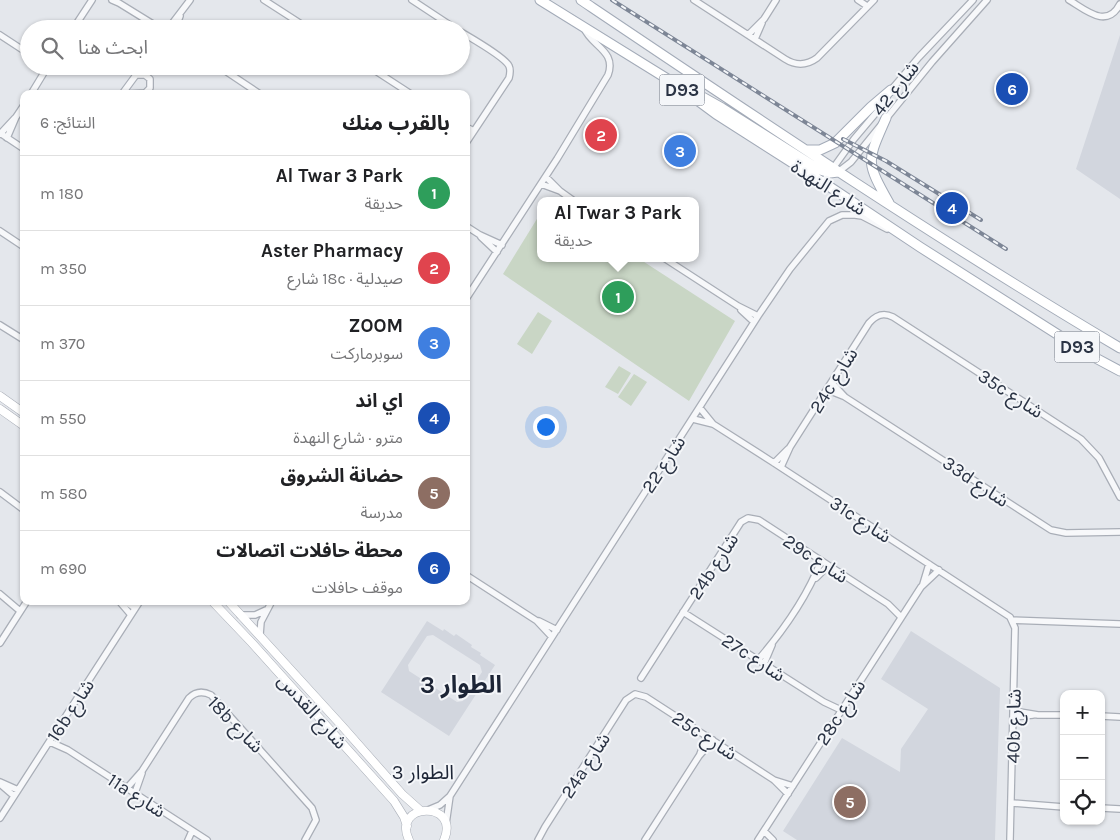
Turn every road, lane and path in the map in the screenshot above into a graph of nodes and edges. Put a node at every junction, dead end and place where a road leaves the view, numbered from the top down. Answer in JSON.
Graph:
{"nodes":[{"id":1,"x":92,"y":0,"type":"edge"},
{"id":2,"x":112,"y":0,"type":"edge"},
{"id":3,"x":190,"y":0,"type":"edge"},
{"id":4,"x":264,"y":0,"type":"edge"},
{"id":5,"x":412,"y":0,"type":"edge"},
{"id":6,"x":540,"y":0,"type":"edge"},
{"id":7,"x":580,"y":0,"type":"edge"},
{"id":8,"x":695,"y":0,"type":"edge"},
{"id":9,"x":776,"y":0,"type":"edge"},
{"id":10,"x":858,"y":0,"type":"edge"},
{"id":11,"x":874,"y":0,"type":"edge"},
{"id":12,"x":973,"y":0,"type":"edge"},
{"id":13,"x":987,"y":0,"type":"edge"},
{"id":14,"x":1069,"y":0,"type":"edge"},
{"id":15,"x":118,"y":1,"type":"edge"},
{"id":16,"x":1120,"y":4,"type":"edge"},
{"id":17,"x":867,"y":6,"type":"junction"},
{"id":18,"x":181,"y":14,"type":"junction"},
{"id":19,"x":764,"y":19,"type":"junction"},
{"id":20,"x":79,"y":20,"type":"edge"},
{"id":21,"x":146,"y":20,"type":"edge"},
{"id":22,"x":176,"y":20,"type":"edge"},
{"id":23,"x":179,"y":20,"type":"edge"},
{"id":24,"x":295,"y":20,"type":"edge"},
{"id":25,"x":442,"y":20,"type":"edge"},
{"id":26,"x":584,"y":26,"type":"junction"},
{"id":27,"x":0,"y":35,"type":"edge"},
{"id":28,"x":748,"y":35,"type":"junction"},
{"id":29,"x":470,"y":38,"type":"edge"},
{"id":30,"x":755,"y":39,"type":"junction"},
{"id":31,"x":20,"y":48,"type":"edge"},
{"id":32,"x":41,"y":75,"type":"edge"},
{"id":33,"x":136,"y":75,"type":"edge"},
{"id":34,"x":145,"y":75,"type":"edge"},
{"id":35,"x":232,"y":75,"type":"edge"},
{"id":36,"x":382,"y":75,"type":"edge"},
{"id":37,"x":674,"y":83,"type":"junction"},
{"id":38,"x":33,"y":90,"type":"edge"},
{"id":39,"x":124,"y":90,"type":"edge"},
{"id":40,"x":147,"y":90,"type":"edge"},
{"id":41,"x":254,"y":90,"type":"edge"},
{"id":42,"x":404,"y":90,"type":"edge"},
{"id":43,"x":891,"y":90,"type":"junction"},
{"id":44,"x":20,"y":111,"type":"edge"},
{"id":45,"x":16,"y":117,"type":"junction"},
{"id":46,"x":886,"y":118,"type":"junction"},
{"id":47,"x":470,"y":128,"type":"edge"},
{"id":48,"x":474,"y":130,"type":"junction"},
{"id":49,"x":0,"y":134,"type":"edge"},
{"id":50,"x":470,"y":135,"type":"edge"},
{"id":51,"x":7,"y":138,"type":"junction"},
{"id":52,"x":20,"y":146,"type":"edge"},
{"id":53,"x":803,"y":149,"type":"junction"},
{"id":54,"x":834,"y":171,"type":"junction"},
{"id":55,"x":546,"y":177,"type":"junction"},
{"id":56,"x":824,"y":182,"type":"junction"},
{"id":57,"x":541,"y":184,"type":"junction"},
{"id":58,"x":560,"y":191,"type":"junction"},
{"id":59,"x":568,"y":197,"type":"edge"},
{"id":60,"x":890,"y":205,"type":"junction"},
{"id":61,"x":470,"y":229,"type":"edge"},
{"id":62,"x":0,"y":231,"type":"edge"},
{"id":63,"x":480,"y":235,"type":"junction"},
{"id":64,"x":20,"y":244,"type":"edge"},
{"id":65,"x":502,"y":245,"type":"junction"},
{"id":66,"x":920,"y":247,"type":"junction"},
{"id":67,"x":497,"y":252,"type":"junction"},
{"id":68,"x":670,"y":262,"type":"edge"},
{"id":69,"x":470,"y":293,"type":"edge"},
{"id":70,"x":879,"y":315,"type":"joint"},
{"id":71,"x":756,"y":319,"type":"junction"},
{"id":72,"x":0,"y":325,"type":"edge"},
{"id":73,"x":20,"y":338,"type":"edge"},
{"id":74,"x":1120,"y":348,"type":"edge"},
{"id":75,"x":1120,"y":371,"type":"edge"},
{"id":76,"x":832,"y":383,"type":"junction"},
{"id":77,"x":828,"y":390,"type":"junction"},
{"id":78,"x":0,"y":396,"type":"edge"},
{"id":79,"x":845,"y":397,"type":"junction"},
{"id":80,"x":700,"y":408,"type":"junction"},
{"id":81,"x":0,"y":409,"type":"edge"},
{"id":82,"x":20,"y":410,"type":"edge"},
{"id":83,"x":693,"y":419,"type":"junction"},
{"id":84,"x":20,"y":423,"type":"edge"},
{"id":85,"x":713,"y":424,"type":"junction"},
{"id":86,"x":790,"y":447,"type":"junction"},
{"id":87,"x":774,"y":462,"type":"junction"},
{"id":88,"x":781,"y":467,"type":"junction"},
{"id":89,"x":0,"y":492,"type":"edge"},
{"id":90,"x":1120,"y":497,"type":"edge"},
{"id":91,"x":20,"y":507,"type":"edge"},
{"id":92,"x":744,"y":520,"type":"joint"},
{"id":93,"x":1119,"y":532,"type":"edge"},
{"id":94,"x":821,"y":561,"type":"junction"},
{"id":95,"x":929,"y":564,"type":"junction"},
{"id":96,"x":828,"y":566,"type":"junction"},
{"id":97,"x":939,"y":570,"type":"junction"},
{"id":98,"x":470,"y":578,"type":"edge"},
{"id":99,"x":813,"y":581,"type":"junction"},
{"id":100,"x":923,"y":584,"type":"junction"},
{"id":101,"x":2,"y":595,"type":"edge"},
{"id":102,"x":20,"y":604,"type":"edge"},
{"id":103,"x":888,"y":604,"type":"junction"},
{"id":104,"x":122,"y":605,"type":"edge"},
{"id":105,"x":130,"y":605,"type":"edge"},
{"id":106,"x":137,"y":605,"type":"edge"},
{"id":107,"x":216,"y":605,"type":"edge"},
{"id":108,"x":232,"y":605,"type":"edge"},
{"id":109,"x":270,"y":605,"type":"edge"},
{"id":110,"x":24,"y":606,"type":"edge"},
{"id":111,"x":135,"y":608,"type":"junction"},
{"id":112,"x":267,"y":609,"type":"junction"},
{"id":113,"x":906,"y":610,"type":"junction"},
{"id":114,"x":684,"y":612,"type":"junction"},
{"id":115,"x":240,"y":614,"type":"junction"},
{"id":116,"x":131,"y":615,"type":"junction"},
{"id":117,"x":1008,"y":615,"type":"joint"},
{"id":118,"x":901,"y":617,"type":"junction"},
{"id":119,"x":1012,"y":620,"type":"junction"},
{"id":120,"x":537,"y":621,"type":"junction"},
{"id":121,"x":1033,"y":622,"type":"junction"},
{"id":122,"x":1120,"y":624,"type":"edge"},
{"id":123,"x":1015,"y":628,"type":"junction"},
{"id":124,"x":557,"y":630,"type":"junction"},
{"id":125,"x":260,"y":635,"type":"junction"},
{"id":126,"x":552,"y":637,"type":"junction"},
{"id":127,"x":0,"y":643,"type":"edge"},
{"id":128,"x":761,"y":662,"type":"junction"},
{"id":129,"x":641,"y":678,"type":"dead end"},
{"id":130,"x":635,"y":694,"type":"joint"},
{"id":131,"x":839,"y":713,"type":"junction"},
{"id":132,"x":1014,"y":714,"type":"junction"},
{"id":133,"x":1060,"y":715,"type":"edge"},
{"id":134,"x":1105,"y":716,"type":"edge"},
{"id":135,"x":1120,"y":717,"type":"edge"},
{"id":136,"x":707,"y":736,"type":"junction"},
{"id":137,"x":51,"y":739,"type":"junction"},
{"id":138,"x":713,"y":740,"type":"junction"},
{"id":139,"x":699,"y":756,"type":"junction"},
{"id":140,"x":142,"y":771,"type":"junction"},
{"id":141,"x":774,"y":780,"type":"junction"},
{"id":142,"x":0,"y":783,"type":"edge"},
{"id":143,"x":793,"y":786,"type":"junction"},
{"id":144,"x":128,"y":788,"type":"junction"},
{"id":145,"x":16,"y":793,"type":"junction"},
{"id":146,"x":135,"y":793,"type":"junction"},
{"id":147,"x":788,"y":794,"type":"junction"},
{"id":148,"x":450,"y":796,"type":"junction"},
{"id":149,"x":1012,"y":806,"type":"junction"},
{"id":150,"x":1060,"y":807,"type":"edge"},
{"id":151,"x":1105,"y":808,"type":"edge"},
{"id":152,"x":1120,"y":809,"type":"edge"},
{"id":153,"x":425,"y":810,"type":"junction"},
{"id":154,"x":0,"y":818,"type":"edge"},
{"id":155,"x":192,"y":831,"type":"junction"},
{"id":156,"x":764,"y":831,"type":"junction"},
{"id":157,"x":407,"y":834,"type":"edge"},
{"id":158,"x":446,"y":835,"type":"edge"},
{"id":159,"x":197,"y":838,"type":"edge"},
{"id":160,"x":188,"y":840,"type":"edge"},
{"id":161,"x":207,"y":840,"type":"edge"},
{"id":162,"x":305,"y":840,"type":"edge"},
{"id":163,"x":538,"y":840,"type":"edge"},
{"id":164,"x":645,"y":840,"type":"edge"},
{"id":165,"x":758,"y":840,"type":"edge"},
{"id":166,"x":773,"y":840,"type":"edge"},
{"id":167,"x":1010,"y":840,"type":"edge"}],
"edges":[{"from":1,"to":20,"type":"street"},
{"from":2,"to":15,"type":"street"},
{"from":3,"to":18,"type":"street"},
{"from":4,"to":24,"type":"street"},
{"from":5,"to":25,"type":"street"},
{"from":6,"to":26,"type":"main road","name":"شارع النهدة","number":"D93"},
{"from":7,"to":53,"type":"main road","name":"شارع النهدة","number":"D93"},
{"from":8,"to":28,"type":"street"},
{"from":9,"to":19,"type":"street"},
{"from":10,"to":17,"type":"street"},
{"from":11,"to":17,"type":"street"},
{"from":12,"to":43,"type":"street","name":"شارع 42"},
{"from":13,"to":46,"type":"street","name":"شارع 42"},
{"from":14,"to":16,"type":"street"},
{"from":15,"to":21,"type":"street"},
{"from":17,"to":30,"type":"street"},
{"from":18,"to":22,"type":"street"},
{"from":18,"to":23,"type":"street"},
{"from":19,"to":28,"type":"street"},
{"from":19,"to":30,"type":"street"},
{"from":26,"to":37,"type":"main road","name":"شارع النهدة","number":"D93"},
{"from":26,"to":55,"type":"street"},
{"from":27,"to":31,"type":"street"},
{"from":28,"to":30,"type":"street"},
{"from":29,"to":48,"type":"street"},
{"from":32,"to":38,"type":"street"},
{"from":33,"to":39,"type":"street"},
{"from":34,"to":40,"type":"street"},
{"from":35,"to":41,"type":"street"},
{"from":36,"to":42,"type":"street"},
{"from":37,"to":54,"type":"main road"},
{"from":37,"to":56,"type":"main road","name":"شارع النهدة","number":"D93"},
{"from":43,"to":53,"type":"main road"},
{"from":43,"to":54,"type":"street","name":"شارع 42"},
{"from":44,"to":45,"type":"street"},
{"from":45,"to":49,"type":"street"},
{"from":45,"to":51,"type":"street"},
{"from":46,"to":54,"type":"street","name":"شارع 42"},
{"from":46,"to":60,"type":"main road"},
{"from":47,"to":48,"type":"street"},
{"from":48,"to":50,"type":"street"},
{"from":49,"to":51,"type":"street"},
{"from":51,"to":52,"type":"street"},
{"from":53,"to":54,"type":"main road","name":"شارع النهدة","number":"D93"},
{"from":54,"to":56,"type":"street","name":"شارع 42"},
{"from":54,"to":60,"type":"main road","name":"شارع النهدة","number":"D93"},
{"from":55,"to":57,"type":"street"},
{"from":55,"to":58,"type":"street"},
{"from":56,"to":66,"type":"main road","name":"شارع النهدة","number":"D93"},
{"from":57,"to":58,"type":"street"},
{"from":57,"to":65,"type":"street"},
{"from":58,"to":59,"type":"street"},
{"from":60,"to":74,"type":"main road","name":"شارع النهدة","number":"D93"},
{"from":61,"to":63,"type":"street"},
{"from":62,"to":64,"type":"street"},
{"from":63,"to":65,"type":"street"},
{"from":63,"to":67,"type":"street"},
{"from":65,"to":67,"type":"street"},
{"from":66,"to":71,"type":"street","name":"شارع 22"},
{"from":66,"to":75,"type":"main road","name":"شارع النهدة","number":"D93"},
{"from":67,"to":69,"type":"street"},
{"from":68,"to":71,"type":"street"},
{"from":70,"to":76,"type":"street","name":"24c شارع"},
{"from":70,"to":90,"type":"street","name":"35c شارع"},
{"from":71,"to":80,"type":"street","name":"شارع 22"},
{"from":72,"to":73,"type":"street"},
{"from":76,"to":77,"type":"street","name":"24c شارع"},
{"from":76,"to":79,"type":"street","name":"33d شارع"},
{"from":77,"to":79,"type":"street","name":"33d شارع"},
{"from":77,"to":86,"type":"street","name":"24c شارع"},
{"from":78,"to":82,"type":"main road"},
{"from":79,"to":93,"type":"street","name":"33d شارع"},
{"from":80,"to":83,"type":"street","name":"شارع 22"},
{"from":80,"to":85,"type":"street","name":"31c شارع"},
{"from":81,"to":84,"type":"main road"},
{"from":83,"to":85,"type":"street","name":"31c شارع"},
{"from":83,"to":124,"type":"street","name":"شارع 22"},
{"from":85,"to":87,"type":"street","name":"31c شارع"},
{"from":86,"to":87,"type":"street","name":"24c شارع"},
{"from":86,"to":88,"type":"street","name":"24c شارع"},
{"from":87,"to":88,"type":"street","name":"31c شارع"},
{"from":88,"to":95,"type":"street","name":"31c شارع"},
{"from":89,"to":91,"type":"street"},
{"from":92,"to":94,"type":"street","name":"29c شارع"},
{"from":92,"to":114,"type":"street","name":"24b شارع"},
{"from":94,"to":96,"type":"street","name":"29c شارع"},
{"from":94,"to":99,"type":"street"},
{"from":95,"to":97,"type":"street","name":"31c شارع"},
{"from":95,"to":100,"type":"street","name":"28c شارع"},
{"from":96,"to":99,"type":"street"},
{"from":96,"to":103,"type":"street","name":"29c شارع"},
{"from":97,"to":100,"type":"street","name":"28c شارع"},
{"from":97,"to":117,"type":"street","name":"31c شارع"},
{"from":98,"to":120,"type":"street"},
{"from":99,"to":128,"type":"street"},
{"from":100,"to":113,"type":"street","name":"28c شارع"},
{"from":101,"to":102,"type":"street"},
{"from":103,"to":113,"type":"street","name":"29c شارع"},
{"from":103,"to":118,"type":"street","name":"29c شارع"},
{"from":104,"to":116,"type":"street"},
{"from":105,"to":111,"type":"street"},
{"from":106,"to":111,"type":"street","name":"16b شارع"},
{"from":107,"to":157,"type":"main road","name":"شارع القدس"},
{"from":108,"to":115,"type":"main road","name":"شارع القدس"},
{"from":109,"to":112,"type":"street"},
{"from":110,"to":127,"type":"street"},
{"from":111,"to":116,"type":"street","name":"16b شارع"},
{"from":112,"to":115,"type":"street"},
{"from":112,"to":125,"type":"street"},
{"from":113,"to":118,"type":"street","name":"28c شارع"},
{"from":114,"to":128,"type":"street","name":"27c شارع"},
{"from":114,"to":129,"type":"street","name":"24b شارع"},
{"from":115,"to":125,"type":"main road","name":"شارع القدس"},
{"from":116,"to":137,"type":"street","name":"16b شارع"},
{"from":117,"to":119,"type":"street","name":"40b شارع"},
{"from":118,"to":131,"type":"street","name":"28c شارع"},
{"from":119,"to":121,"type":"street"},
{"from":119,"to":123,"type":"street","name":"40b شارع"},
{"from":120,"to":124,"type":"street"},
{"from":120,"to":126,"type":"street"},
{"from":121,"to":122,"type":"street"},
{"from":121,"to":123,"type":"street"},
{"from":123,"to":132,"type":"street","name":"40b شارع"},
{"from":124,"to":126,"type":"street","name":"شارع 22"},
{"from":125,"to":153,"type":"main road","name":"شارع القدس"},
{"from":126,"to":148,"type":"street","name":"شارع 22"},
{"from":128,"to":131,"type":"street","name":"27c شارع"},
{"from":130,"to":136,"type":"street","name":"25c شارع"},
{"from":130,"to":163,"type":"street","name":"24a شارع"},
{"from":131,"to":143,"type":"street","name":"28c شارع"},
{"from":132,"to":133,"type":"street"},
{"from":132,"to":149,"type":"street","name":"40b شارع"},
{"from":134,"to":135,"type":"street"},
{"from":136,"to":138,"type":"street","name":"25c شارع"},
{"from":136,"to":139,"type":"street"},
{"from":137,"to":144,"type":"street","name":"11a شارع"},
{"from":137,"to":145,"type":"street","name":"16b شارع"},
{"from":138,"to":139,"type":"street"},
{"from":138,"to":141,"type":"street","name":"25c شارع"},
{"from":139,"to":164,"type":"street"},
{"from":140,"to":144,"type":"street","name":"18b شارع"},
{"from":140,"to":146,"type":"street","name":"18b شارع"},
{"from":140,"to":162,"type":"street","name":"18b شارع"},
{"from":141,"to":143,"type":"street","name":"25c شارع"},
{"from":141,"to":147,"type":"street","name":"25c شارع"},
{"from":142,"to":145,"type":"street"},
{"from":143,"to":147,"type":"street","name":"28c شارع"},
{"from":144,"to":146,"type":"street","name":"11a شارع"},
{"from":145,"to":154,"type":"street","name":"16b شارع"},
{"from":146,"to":155,"type":"street","name":"11a شارع"},
{"from":147,"to":156,"type":"street","name":"28c شارع"},
{"from":148,"to":153,"type":"street","name":"شارع 22"},
{"from":148,"to":158,"type":"street","name":"شارع 22"},
{"from":149,"to":150,"type":"street"},
{"from":149,"to":167,"type":"street","name":"40b شارع"},
{"from":151,"to":152,"type":"street"},
{"from":153,"to":157,"type":"main road"},
{"from":153,"to":158,"type":"main road","name":"شارع القدس"},
{"from":155,"to":159,"type":"street","name":"11a شارع"},
{"from":155,"to":160,"type":"street"},
{"from":156,"to":165,"type":"street","name":"28c شارع"},
{"from":156,"to":166,"type":"street"},
{"from":159,"to":161,"type":"street","name":"11a شارع"}]}
